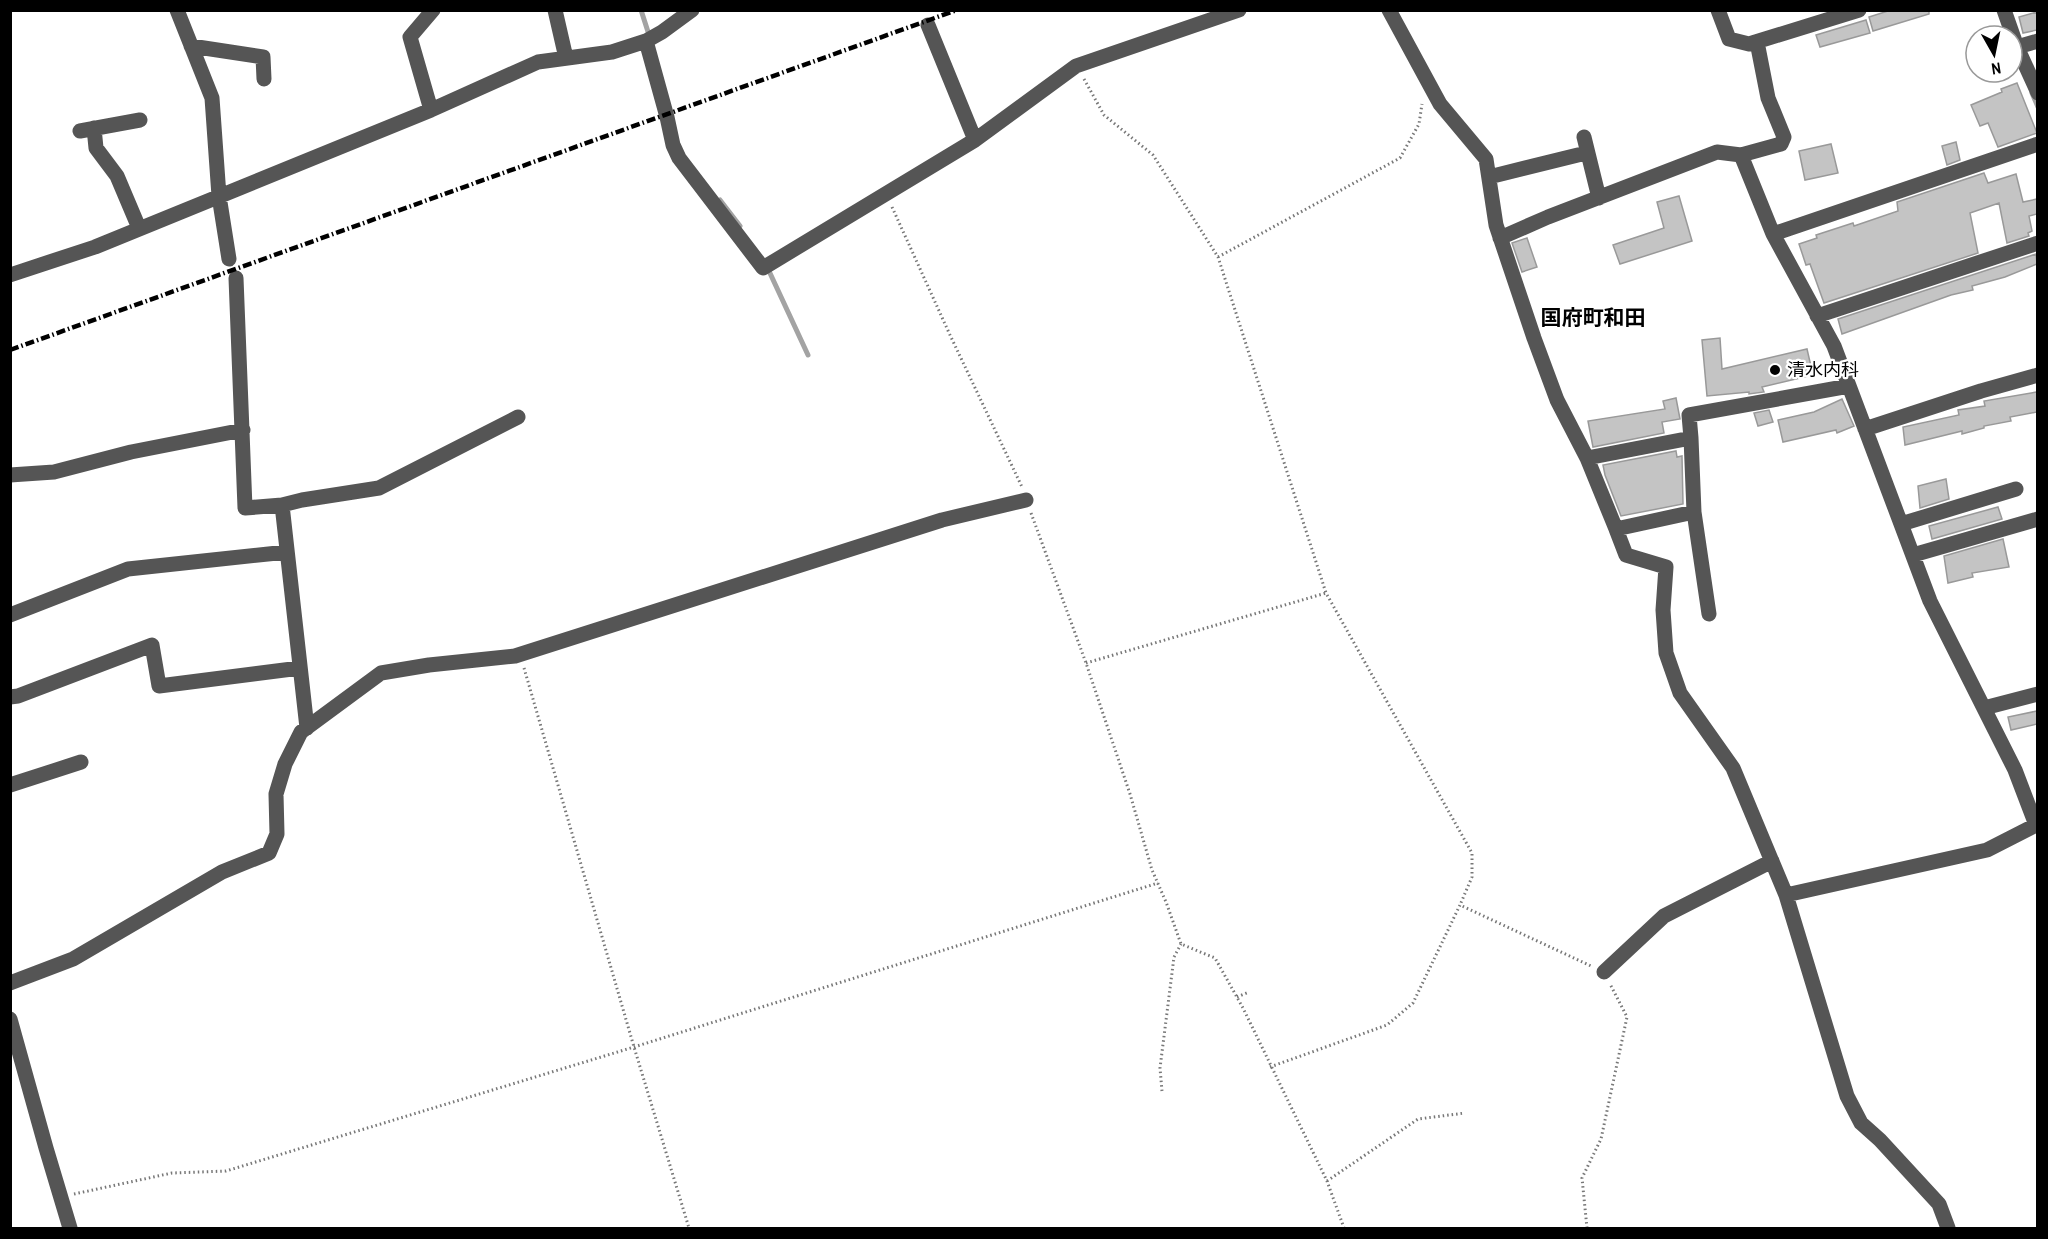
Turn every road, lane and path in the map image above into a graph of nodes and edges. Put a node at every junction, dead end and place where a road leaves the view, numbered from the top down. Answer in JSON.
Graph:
{"nodes":[{"id":1,"x":177,"y":10,"type":"edge"},
{"id":2,"x":433,"y":10,"type":"edge"},
{"id":3,"x":555,"y":10,"type":"edge"},
{"id":4,"x":692,"y":10,"type":"edge"},
{"id":5,"x":1239,"y":10,"type":"edge"},
{"id":6,"x":1389,"y":10,"type":"edge"},
{"id":7,"x":1718,"y":10,"type":"edge"},
{"id":8,"x":1859,"y":10,"type":"edge"},
{"id":9,"x":924,"y":17,"type":"edge"},
{"id":10,"x":649,"y":40,"type":"junction"},
{"id":11,"x":1757,"y":42,"type":"junction"},
{"id":12,"x":191,"y":46,"type":"junction"},
{"id":13,"x":566,"y":58,"type":"junction"},
{"id":14,"x":2024,"y":65,"type":"edge"},
{"id":15,"x":1076,"y":66,"type":"junction"},
{"id":16,"x":1426,"y":78,"type":"junction"},
{"id":17,"x":264,"y":79,"type":"dead end"},
{"id":18,"x":2037,"y":93,"type":"edge"},
{"id":19,"x":431,"y":110,"type":"junction"},
{"id":20,"x":140,"y":120,"type":"dead end"},
{"id":21,"x":1584,"y":137,"type":"dead end"},
{"id":22,"x":975,"y":140,"type":"junction"},
{"id":23,"x":2037,"y":144,"type":"edge"},
{"id":24,"x":1586,"y":153,"type":"junction"},
{"id":25,"x":1741,"y":155,"type":"junction"},
{"id":26,"x":1489,"y":177,"type":"junction"},
{"id":27,"x":886,"y":194,"type":"junction"},
{"id":28,"x":219,"y":196,"type":"junction"},
{"id":29,"x":1599,"y":198,"type":"junction"},
{"id":30,"x":139,"y":228,"type":"junction"},
{"id":31,"x":1773,"y":234,"type":"junction"},
{"id":32,"x":1500,"y":238,"type":"junction"},
{"id":33,"x":2037,"y":243,"type":"edge"},
{"id":34,"x":1218,"y":257,"type":"junction"},
{"id":35,"x":229,"y":259,"type":"dead end"},
{"id":36,"x":10,"y":275,"type":"edge"},
{"id":37,"x":236,"y":278,"type":"dead end"},
{"id":38,"x":1817,"y":316,"type":"junction"},
{"id":39,"x":2037,"y":375,"type":"edge"},
{"id":40,"x":1849,"y":386,"type":"junction"},
{"id":41,"x":518,"y":417,"type":"dead end"},
{"id":42,"x":1865,"y":429,"type":"junction"},
{"id":43,"x":243,"y":430,"type":"junction"},
{"id":44,"x":1691,"y":438,"type":"junction"},
{"id":45,"x":1587,"y":458,"type":"junction"},
{"id":46,"x":10,"y":475,"type":"edge"},
{"id":47,"x":2016,"y":489,"type":"dead end"},
{"id":48,"x":1026,"y":500,"type":"junction"},
{"id":49,"x":282,"y":506,"type":"junction"},
{"id":50,"x":1694,"y":512,"type":"junction"},
{"id":51,"x":2037,"y":519,"type":"edge"},
{"id":52,"x":1902,"y":524,"type":"junction"},
{"id":53,"x":1616,"y":529,"type":"junction"},
{"id":54,"x":287,"y":552,"type":"junction"},
{"id":55,"x":1913,"y":555,"type":"junction"},
{"id":56,"x":1326,"y":593,"type":"junction"},
{"id":57,"x":1709,"y":614,"type":"dead end"},
{"id":58,"x":10,"y":615,"type":"edge"},
{"id":59,"x":520,"y":654,"type":"junction"},
{"id":60,"x":1086,"y":663,"type":"junction"},
{"id":61,"x":300,"y":668,"type":"junction"},
{"id":62,"x":2037,"y":694,"type":"edge"},
{"id":63,"x":10,"y":697,"type":"edge"},
{"id":64,"x":1984,"y":708,"type":"junction"},
{"id":65,"x":307,"y":728,"type":"junction"},
{"id":66,"x":81,"y":762,"type":"dead end"},
{"id":67,"x":10,"y":785,"type":"edge"},
{"id":68,"x":1773,"y":861,"type":"junction"},
{"id":69,"x":1158,"y":883,"type":"junction"},
{"id":70,"x":1786,"y":895,"type":"junction"},
{"id":71,"x":1460,"y":905,"type":"junction"},
{"id":72,"x":1181,"y":944,"type":"junction"},
{"id":73,"x":1604,"y":972,"type":"junction"},
{"id":74,"x":10,"y":983,"type":"edge"},
{"id":75,"x":1249,"y":992,"type":"dead end"},
{"id":76,"x":1237,"y":997,"type":"junction"},
{"id":77,"x":10,"y":1019,"type":"edge"},
{"id":78,"x":634,"y":1047,"type":"junction"},
{"id":79,"x":1270,"y":1067,"type":"junction"},
{"id":80,"x":1162,"y":1091,"type":"dead end"},
{"id":81,"x":1465,"y":1113,"type":"dead end"},
{"id":82,"x":1327,"y":1181,"type":"junction"},
{"id":83,"x":61,"y":1197,"type":"junction"},
{"id":84,"x":70,"y":1228,"type":"edge"},
{"id":85,"x":689,"y":1228,"type":"edge"},
{"id":86,"x":1344,"y":1228,"type":"edge"},
{"id":87,"x":1587,"y":1228,"type":"edge"},
{"id":88,"x":1948,"y":1228,"type":"edge"}],
"edges":[{"from":1,"to":12,"type":"street"},
{"from":2,"to":19,"type":"street"},
{"from":3,"to":13,"type":"street"},
{"from":4,"to":10,"type":"street"},
{"from":5,"to":15,"type":"street"},
{"from":6,"to":16,"type":"street"},
{"from":7,"to":11,"type":"street"},
{"from":8,"to":11,"type":"street"},
{"from":9,"to":22,"type":"street"},
{"from":10,"to":13,"type":"street"},
{"from":10,"to":27,"type":"street"},
{"from":11,"to":25,"type":"street"},
{"from":12,"to":17,"type":"street"},
{"from":12,"to":28,"type":"street"},
{"from":13,"to":19,"type":"street"},
{"from":14,"to":18,"type":"street"},
{"from":15,"to":22,"type":"street"},
{"from":15,"to":34,"type":"path"},
{"from":16,"to":26,"type":"street"},
{"from":16,"to":34,"type":"path"},
{"from":19,"to":28,"type":"street"},
{"from":20,"to":30,"type":"street"},
{"from":21,"to":24,"type":"street"},
{"from":22,"to":27,"type":"street"},
{"from":23,"to":31,"type":"street"},
{"from":24,"to":26,"type":"street"},
{"from":24,"to":29,"type":"street"},
{"from":25,"to":29,"type":"street"},
{"from":25,"to":31,"type":"street"},
{"from":26,"to":32,"type":"street"},
{"from":27,"to":48,"type":"path"},
{"from":28,"to":30,"type":"street"},
{"from":28,"to":35,"type":"street"},
{"from":29,"to":32,"type":"street"},
{"from":30,"to":36,"type":"street"},
{"from":31,"to":38,"type":"street"},
{"from":32,"to":45,"type":"street"},
{"from":33,"to":38,"type":"street"},
{"from":34,"to":56,"type":"path"},
{"from":37,"to":43,"type":"street"},
{"from":38,"to":40,"type":"street"},
{"from":39,"to":42,"type":"street"},
{"from":40,"to":42,"type":"street"},
{"from":40,"to":44,"type":"street"},
{"from":41,"to":49,"type":"street"},
{"from":42,"to":52,"type":"street"},
{"from":43,"to":46,"type":"street"},
{"from":43,"to":49,"type":"street"},
{"from":44,"to":45,"type":"street"},
{"from":44,"to":50,"type":"street"},
{"from":45,"to":53,"type":"street"},
{"from":47,"to":52,"type":"street"},
{"from":48,"to":59,"type":"street"},
{"from":48,"to":60,"type":"path"},
{"from":49,"to":54,"type":"street"},
{"from":50,"to":53,"type":"street"},
{"from":50,"to":57,"type":"street"},
{"from":51,"to":55,"type":"street"},
{"from":52,"to":55,"type":"street"},
{"from":53,"to":68,"type":"street"},
{"from":54,"to":58,"type":"street"},
{"from":54,"to":61,"type":"street"},
{"from":55,"to":64,"type":"street"},
{"from":56,"to":60,"type":"path"},
{"from":56,"to":71,"type":"path"},
{"from":59,"to":65,"type":"street"},
{"from":59,"to":78,"type":"path"},
{"from":60,"to":69,"type":"path"},
{"from":61,"to":63,"type":"street"},
{"from":61,"to":65,"type":"street"},
{"from":62,"to":64,"type":"street"},
{"from":64,"to":70,"type":"street"},
{"from":65,"to":74,"type":"street"},
{"from":66,"to":67,"type":"street"},
{"from":68,"to":70,"type":"street"},
{"from":68,"to":73,"type":"street"},
{"from":69,"to":72,"type":"path"},
{"from":69,"to":78,"type":"path"},
{"from":70,"to":88,"type":"street"},
{"from":71,"to":73,"type":"path"},
{"from":71,"to":79,"type":"path"},
{"from":72,"to":76,"type":"path"},
{"from":72,"to":80,"type":"path"},
{"from":73,"to":87,"type":"path"},
{"from":75,"to":76,"type":"path"},
{"from":76,"to":79,"type":"path"},
{"from":77,"to":83,"type":"street"},
{"from":78,"to":83,"type":"path"},
{"from":78,"to":85,"type":"path"},
{"from":79,"to":82,"type":"path"},
{"from":81,"to":82,"type":"path"},
{"from":82,"to":86,"type":"path"},
{"from":83,"to":84,"type":"street"}]}
